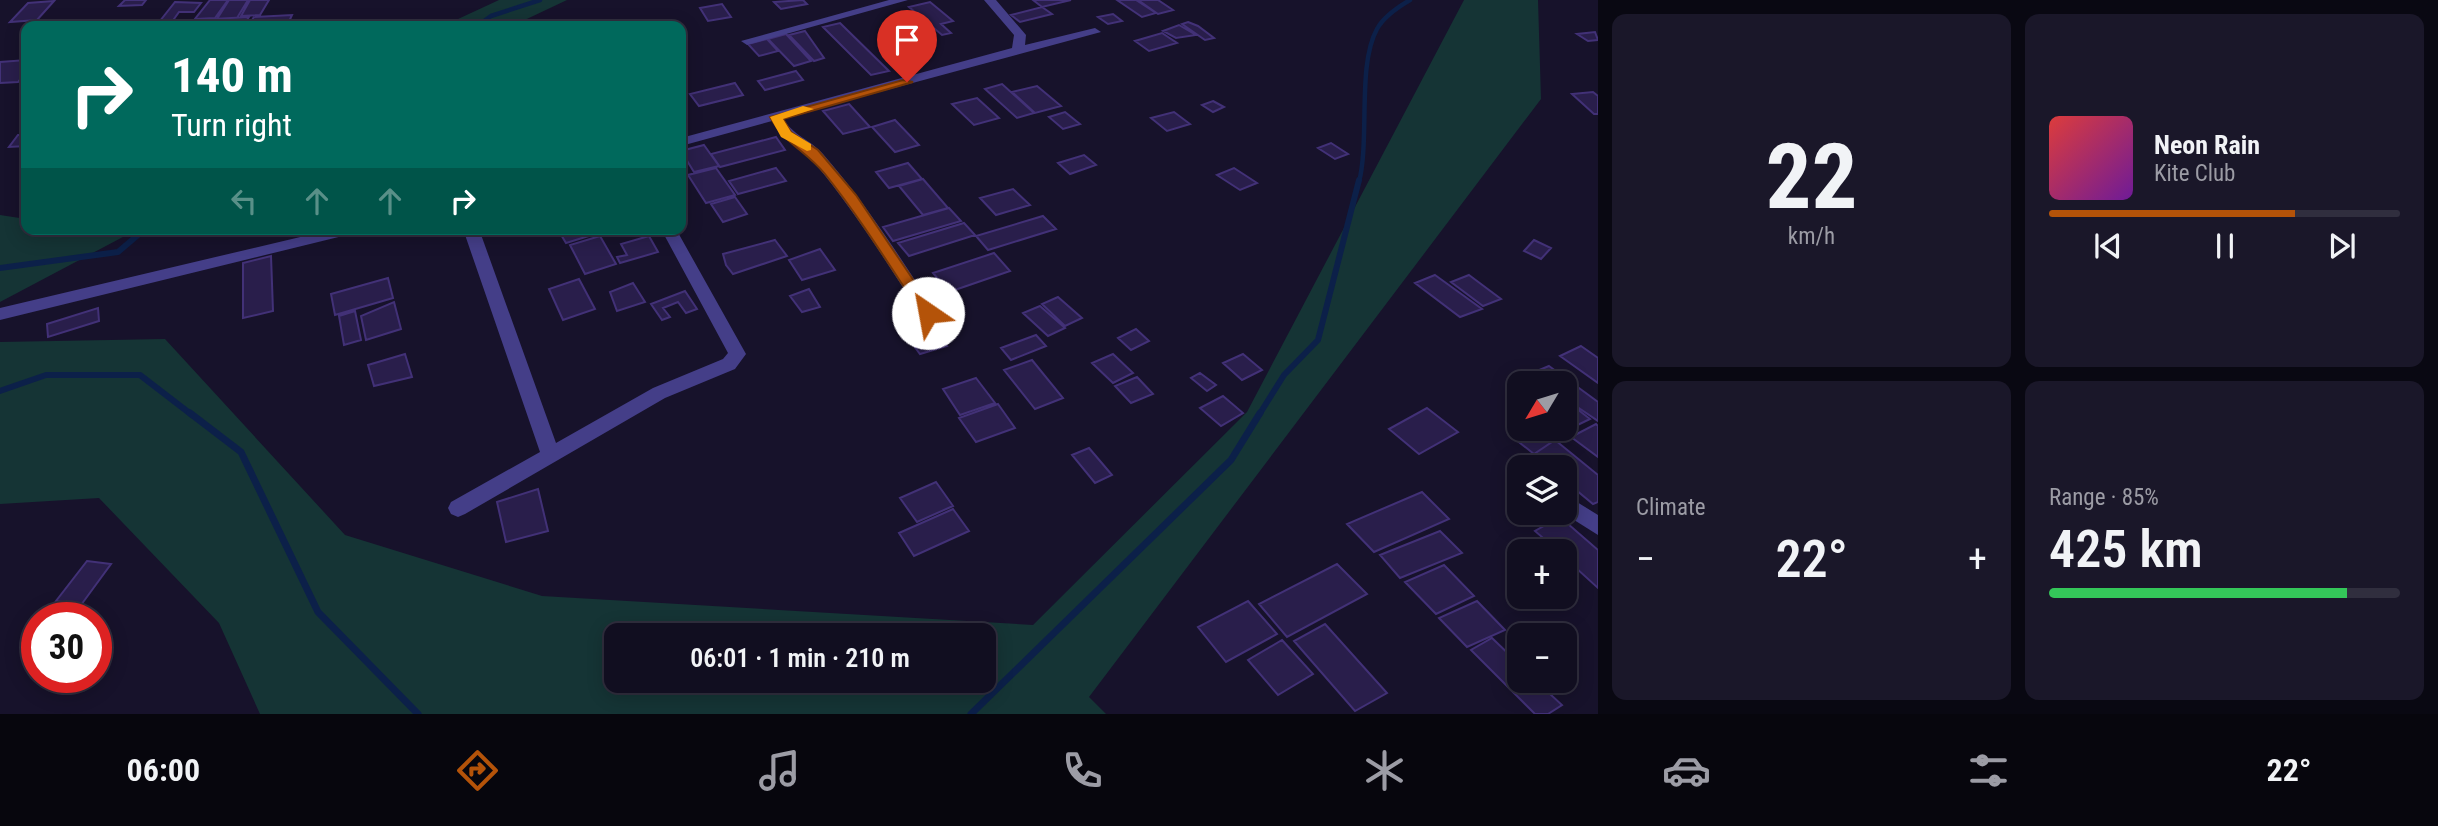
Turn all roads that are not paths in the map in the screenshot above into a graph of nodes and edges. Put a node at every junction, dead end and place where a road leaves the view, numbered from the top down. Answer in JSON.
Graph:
{"nodes":[{"id":1,"x":902,"y":0,"type":"edge"},
{"id":2,"x":990,"y":0,"type":"edge"},
{"id":3,"x":1095,"y":33,"type":"dead end"},
{"id":4,"x":747,"y":41,"type":"dead end"},
{"id":5,"x":1018,"y":50,"type":"junction"},
{"id":6,"x":776,"y":117,"type":"junction"},
{"id":7,"x":686,"y":141,"type":"edge"},
{"id":8,"x":332,"y":235,"type":"edge"},
{"id":9,"x":473,"y":235,"type":"edge"},
{"id":10,"x":671,"y":235,"type":"edge"},
{"id":11,"x":928,"y":313,"type":"dead end"},
{"id":12,"x":0,"y":314,"type":"edge"},
{"id":13,"x":551,"y":456,"type":"junction"},
{"id":14,"x":458,"y":508,"type":"dead end"},
{"id":15,"x":1577,"y":511,"type":"edge"},
{"id":16,"x":1598,"y":526,"type":"edge"}],
"edges":[{"from":1,"to":4,"type":"street"},
{"from":2,"to":5,"type":"street"},
{"from":3,"to":5,"type":"street"},
{"from":5,"to":6,"type":"street"},
{"from":6,"to":7,"type":"street"},
{"from":6,"to":11,"type":"street"},
{"from":8,"to":12,"type":"street"},
{"from":9,"to":13,"type":"street"},
{"from":10,"to":13,"type":"street"},
{"from":13,"to":14,"type":"street"},
{"from":15,"to":16,"type":"street"}]}
